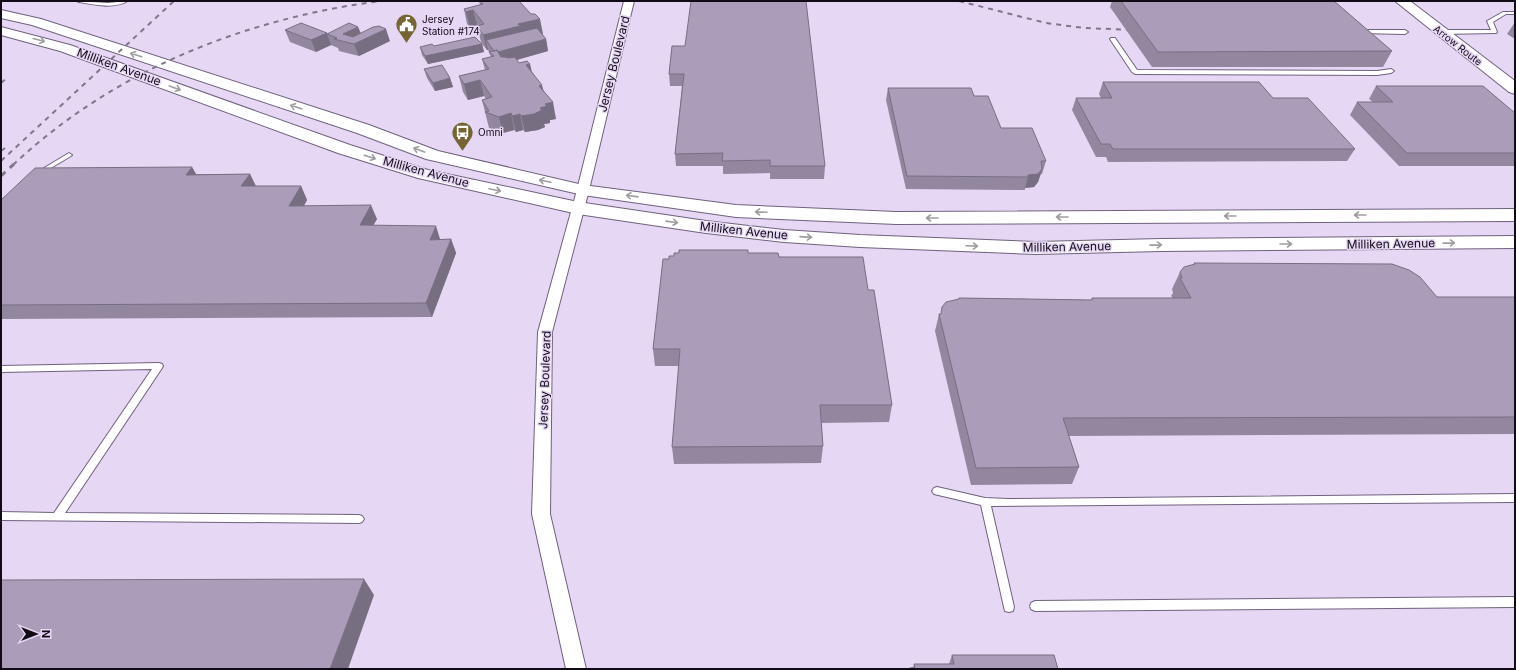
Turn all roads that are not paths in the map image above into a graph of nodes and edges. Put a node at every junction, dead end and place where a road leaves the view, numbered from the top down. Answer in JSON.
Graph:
{"nodes":[{"id":1,"x":79,"y":1,"type":"edge"},
{"id":2,"x":126,"y":1,"type":"edge"},
{"id":3,"x":629,"y":1,"type":"edge"},
{"id":4,"x":1402,"y":1,"type":"edge"},
{"id":5,"x":1515,"y":13,"type":"edge"},
{"id":6,"x":1,"y":14,"type":"edge"},
{"id":7,"x":1356,"y":27,"type":"edge"},
{"id":8,"x":1,"y":31,"type":"edge"},
{"id":9,"x":1406,"y":32,"type":"dead end"},
{"id":10,"x":1442,"y":32,"type":"junction"},
{"id":11,"x":1113,"y":39,"type":"dead end"},
{"id":12,"x":1391,"y":71,"type":"dead end"},
{"id":13,"x":1515,"y":89,"type":"edge"},
{"id":14,"x":69,"y":154,"type":"dead end"},
{"id":15,"x":32,"y":178,"type":"edge"},
{"id":16,"x":581,"y":198,"type":"junction"},
{"id":17,"x":1515,"y":215,"type":"edge"},
{"id":18,"x":1515,"y":242,"type":"edge"},
{"id":19,"x":1,"y":369,"type":"edge"},
{"id":20,"x":937,"y":491,"type":"dead end"},
{"id":21,"x":1515,"y":498,"type":"edge"},
{"id":22,"x":986,"y":502,"type":"junction"},
{"id":23,"x":1,"y":516,"type":"edge"},
{"id":24,"x":58,"y":517,"type":"junction"},
{"id":25,"x":359,"y":519,"type":"dead end"},
{"id":26,"x":1515,"y":602,"type":"edge"},
{"id":27,"x":1035,"y":606,"type":"dead end"},
{"id":28,"x":1009,"y":607,"type":"dead end"},
{"id":29,"x":576,"y":669,"type":"edge"}],
"edges":[{"from":1,"to":2,"type":"lane"},
{"from":3,"to":16,"type":"street","name":"Jersey Boulevard"},
{"from":4,"to":10,"type":"main road","name":"Arrow Route"},
{"from":5,"to":10,"type":"lane"},
{"from":16,"to":6,"type":"main road","name":"Milliken Avenue","one_way":true},
{"from":7,"to":9,"type":"lane"},
{"from":8,"to":16,"type":"main road","name":"Milliken Avenue","one_way":true},
{"from":10,"to":13,"type":"main road","name":"Arrow Route"},
{"from":11,"to":12,"type":"lane"},
{"from":14,"to":15,"type":"lane"},
{"from":17,"to":16,"type":"main road","name":"Milliken Avenue","one_way":true},
{"from":16,"to":18,"type":"main road","name":"Milliken Avenue","one_way":true},
{"from":16,"to":29,"type":"street","name":"Jersey Boulevard"},
{"from":19,"to":24,"type":"lane"},
{"from":20,"to":22,"type":"lane"},
{"from":21,"to":22,"type":"lane"},
{"from":22,"to":28,"type":"lane"},
{"from":23,"to":24,"type":"lane"},
{"from":24,"to":25,"type":"lane"},
{"from":26,"to":27,"type":"lane"}]}
